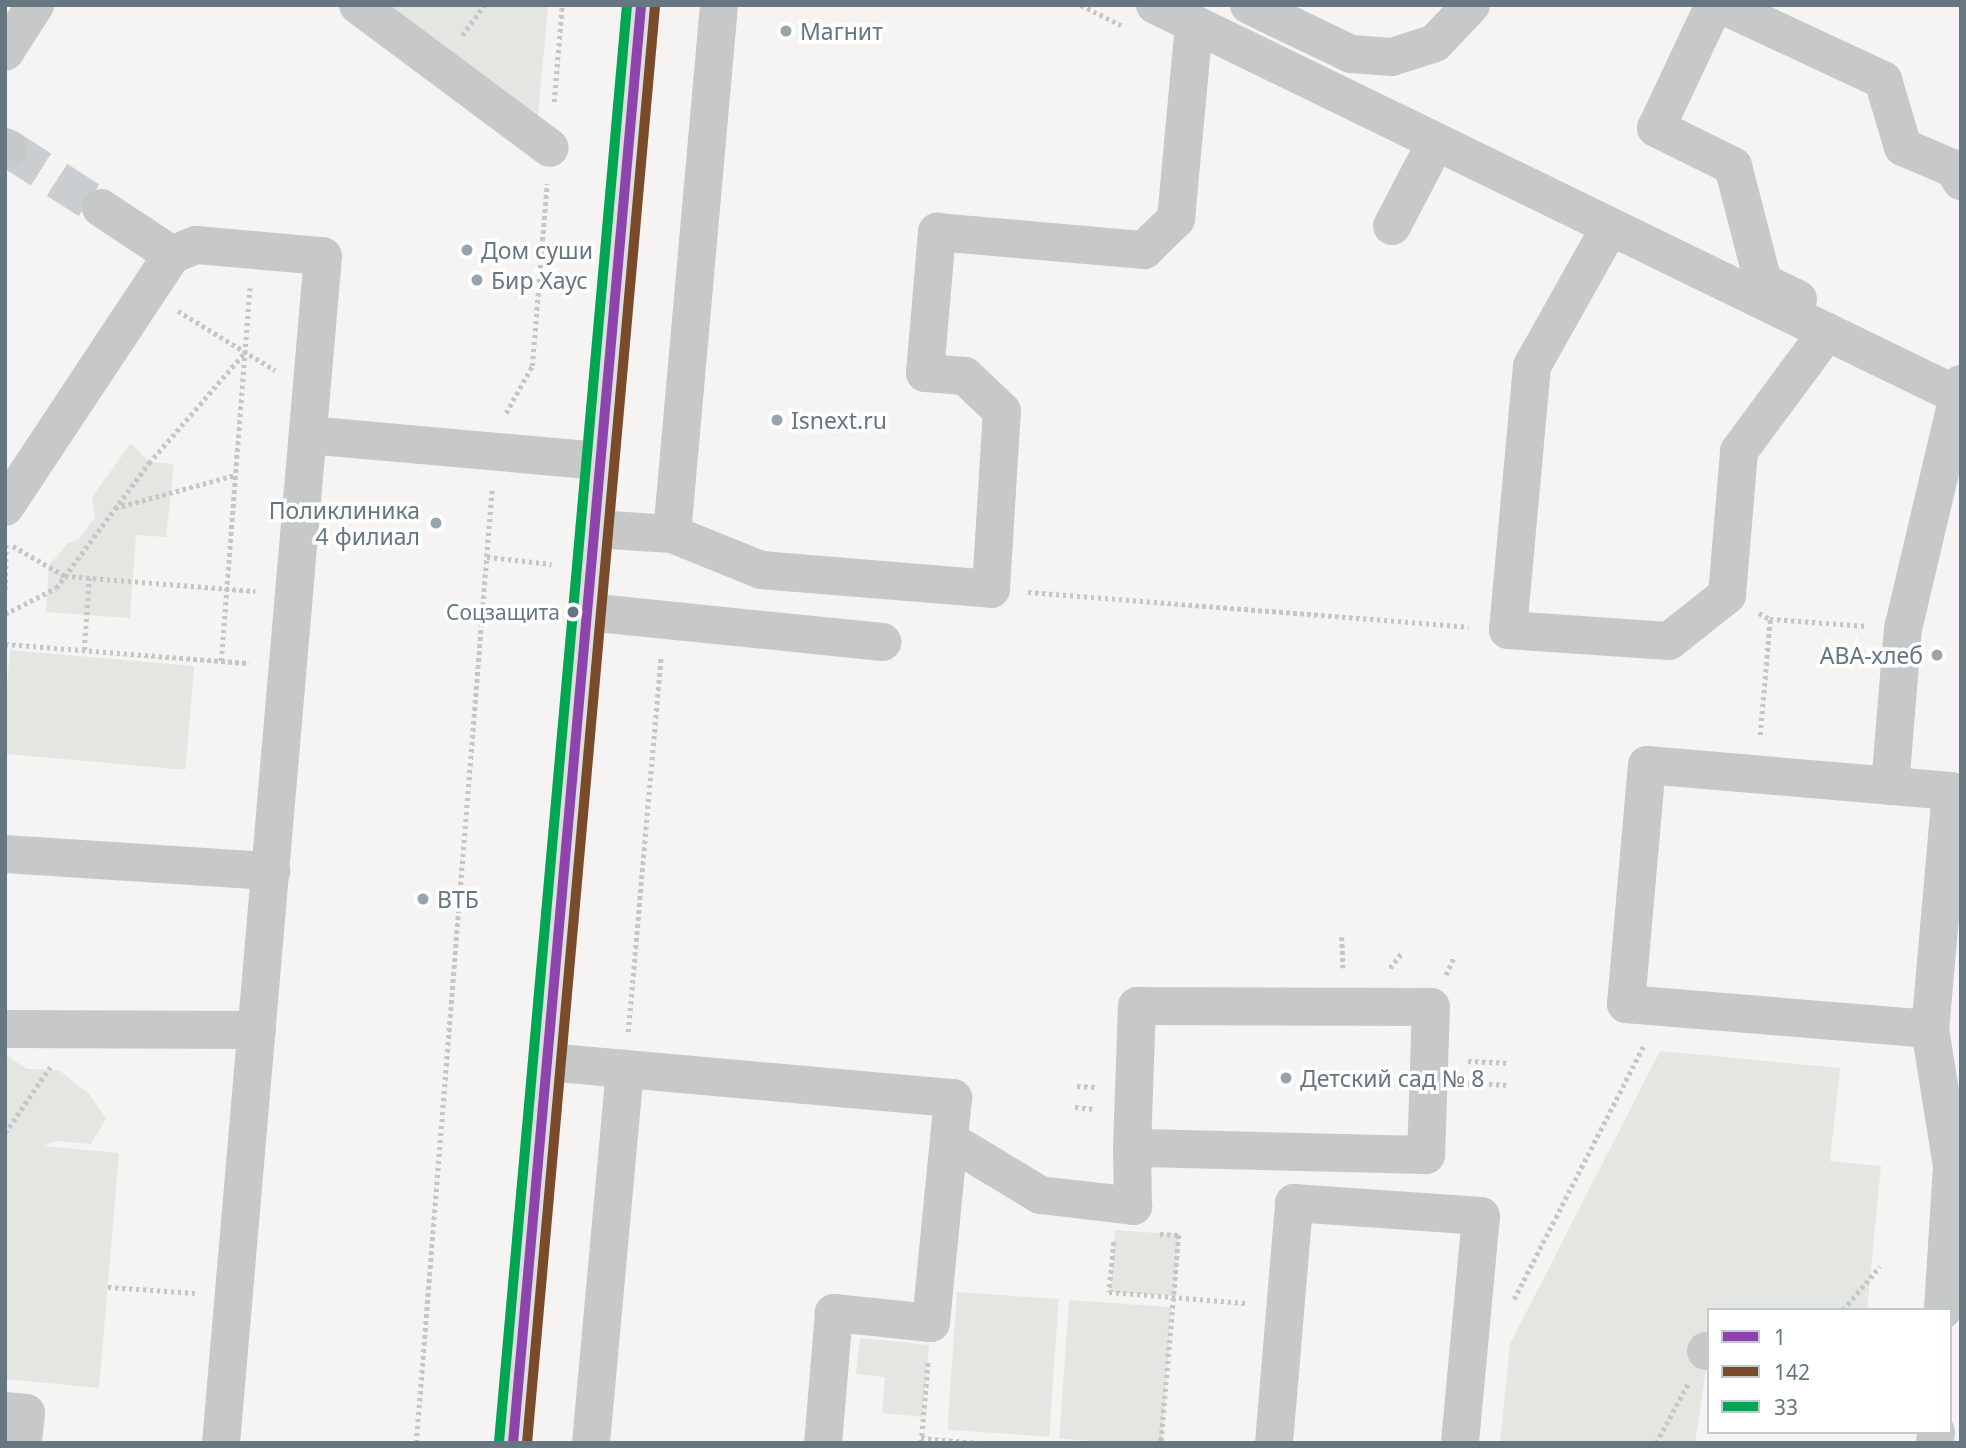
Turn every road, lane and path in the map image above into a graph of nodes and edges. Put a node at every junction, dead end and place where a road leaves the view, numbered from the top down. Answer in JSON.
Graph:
{"nodes":[{"id":1,"x":35,"y":5,"type":"edge"},
{"id":2,"x":358,"y":5,"type":"edge"},
{"id":3,"x":562,"y":5,"type":"edge"},
{"id":4,"x":641,"y":5,"type":"edge"},
{"id":5,"x":719,"y":5,"type":"edge"},
{"id":6,"x":1154,"y":5,"type":"edge"},
{"id":7,"x":1249,"y":5,"type":"edge"},
{"id":8,"x":1471,"y":5,"type":"edge"},
{"id":9,"x":1714,"y":5,"type":"edge"},
{"id":10,"x":1722,"y":5,"type":"edge"},
{"id":11,"x":1194,"y":24,"type":"junction"},
{"id":12,"x":5,"y":52,"type":"edge"},
{"id":13,"x":1436,"y":142,"type":"junction"},
{"id":14,"x":550,"y":148,"type":"junction"},
{"id":15,"x":1961,"y":181,"type":"edge"},
{"id":16,"x":101,"y":208,"type":"tunnel mouth"},
{"id":17,"x":1392,"y":226,"type":"dead end"},
{"id":18,"x":1610,"y":227,"type":"junction"},
{"id":19,"x":253,"y":250,"type":"junction"},
{"id":20,"x":172,"y":255,"type":"junction"},
{"id":21,"x":147,"y":292,"type":"junction"},
{"id":22,"x":1827,"y":332,"type":"junction"},
{"id":23,"x":245,"y":351,"type":"junction"},
{"id":24,"x":1960,"y":388,"type":"edge"},
{"id":25,"x":312,"y":392,"type":"junction"},
{"id":26,"x":308,"y":435,"type":"junction"},
{"id":27,"x":495,"y":452,"type":"junction"},
{"id":28,"x":600,"y":461,"type":"junction"},
{"id":29,"x":235,"y":475,"type":"junction"},
{"id":30,"x":115,"y":508,"type":"junction"},
{"id":31,"x":594,"y":529,"type":"junction"},
{"id":32,"x":6,"y":530,"type":"edge"},
{"id":33,"x":672,"y":534,"type":"junction"},
{"id":34,"x":65,"y":576,"type":"junction"},
{"id":35,"x":89,"y":577,"type":"junction"},
{"id":36,"x":227,"y":589,"type":"junction"},
{"id":37,"x":991,"y":589,"type":"junction"},
{"id":38,"x":5,"y":590,"type":"edge"},
{"id":39,"x":294,"y":594,"type":"junction"},
{"id":40,"x":1727,"y":595,"type":"junction"},
{"id":41,"x":587,"y":612,"type":"junction"},
{"id":42,"x":5,"y":614,"type":"edge"},
{"id":43,"x":1770,"y":619,"type":"junction"},
{"id":44,"x":664,"y":620,"type":"junction"},
{"id":45,"x":1903,"y":629,"type":"junction"},
{"id":46,"x":1508,"y":630,"type":"junction"},
{"id":47,"x":882,"y":642,"type":"dead end"},
{"id":48,"x":5,"y":644,"type":"edge"},
{"id":49,"x":84,"y":650,"type":"junction"},
{"id":50,"x":221,"y":661,"type":"junction"},
{"id":51,"x":288,"y":666,"type":"junction"},
{"id":52,"x":1757,"y":775,"type":"junction"},
{"id":53,"x":1890,"y":786,"type":"junction"},
{"id":54,"x":1956,"y":794,"type":"edge"},
{"id":55,"x":5,"y":854,"type":"edge"},
{"id":56,"x":271,"y":871,"type":"junction"},
{"id":57,"x":1663,"y":1007,"type":"junction"},
{"id":58,"x":5,"y":1029,"type":"edge"},
{"id":59,"x":76,"y":1029,"type":"junction"},
{"id":60,"x":1930,"y":1029,"type":"junction"},
{"id":61,"x":257,"y":1030,"type":"junction"},
{"id":62,"x":547,"y":1062,"type":"junction"},
{"id":63,"x":625,"y":1069,"type":"junction"},
{"id":64,"x":5,"y":1133,"type":"edge"},
{"id":65,"x":949,"y":1140,"type":"junction"},
{"id":66,"x":1132,"y":1148,"type":"junction"},
{"id":67,"x":1115,"y":1230,"type":"dead end"},
{"id":68,"x":1153,"y":1233,"type":"dead end"},
{"id":69,"x":1880,"y":1266,"type":"dead end"},
{"id":70,"x":107,"y":1287,"type":"dead end"},
{"id":71,"x":234,"y":1295,"type":"junction"},
{"id":72,"x":1174,"y":1297,"type":"junction"},
{"id":73,"x":1286,"y":1307,"type":"junction"},
{"id":74,"x":1845,"y":1308,"type":"edge"},
{"id":75,"x":1943,"y":1308,"type":"edge"},
{"id":76,"x":1508,"y":1311,"type":"dead end"},
{"id":77,"x":931,"y":1323,"type":"junction"},
{"id":78,"x":1707,"y":1351,"type":"edge"},
{"id":79,"x":5,"y":1411,"type":"edge"},
{"id":80,"x":921,"y":1441,"type":"edge"},
{"id":81,"x":23,"y":1443,"type":"edge"},
{"id":82,"x":221,"y":1443,"type":"edge"},
{"id":83,"x":416,"y":1443,"type":"edge"},
{"id":84,"x":513,"y":1443,"type":"edge"},
{"id":85,"x":592,"y":1443,"type":"edge"},
{"id":86,"x":823,"y":1443,"type":"edge"},
{"id":87,"x":978,"y":1443,"type":"edge"},
{"id":88,"x":1161,"y":1443,"type":"edge"},
{"id":89,"x":1274,"y":1443,"type":"edge"},
{"id":90,"x":1460,"y":1443,"type":"edge"},
{"id":91,"x":1656,"y":1443,"type":"edge"}],
"edges":[{"from":1,"to":12,"type":"street"},
{"from":2,"to":14,"type":"street"},
{"from":3,"to":14,"type":"path"},
{"from":4,"to":28,"type":"main road"},
{"from":5,"to":33,"type":"street"},
{"from":6,"to":11,"type":"street"},
{"from":7,"to":8,"type":"street"},
{"from":9,"to":24,"type":"street"},
{"from":10,"to":15,"type":"street"},
{"from":11,"to":13,"type":"street"},
{"from":11,"to":37,"type":"street"},
{"from":13,"to":17,"type":"street"},
{"from":13,"to":18,"type":"street"},
{"from":14,"to":27,"type":"path"},
{"from":16,"to":20,"type":"street"},
{"from":18,"to":22,"type":"street"},
{"from":18,"to":46,"type":"street"},
{"from":19,"to":20,"type":"street"},
{"from":19,"to":23,"type":"path"},
{"from":19,"to":25,"type":"street"},
{"from":20,"to":21,"type":"street"},
{"from":21,"to":23,"type":"path"},
{"from":21,"to":32,"type":"street"},
{"from":22,"to":24,"type":"street"},
{"from":22,"to":40,"type":"street"},
{"from":23,"to":25,"type":"path"},
{"from":23,"to":29,"type":"path"},
{"from":23,"to":30,"type":"path"},
{"from":24,"to":45,"type":"street"},
{"from":25,"to":26,"type":"street"},
{"from":26,"to":27,"type":"street"},
{"from":26,"to":39,"type":"street"},
{"from":27,"to":28,"type":"street"},
{"from":27,"to":83,"type":"path"},
{"from":28,"to":31,"type":"main road"},
{"from":29,"to":30,"type":"path"},
{"from":29,"to":36,"type":"path"},
{"from":30,"to":34,"type":"path"},
{"from":31,"to":33,"type":"street"},
{"from":31,"to":41,"type":"main road"},
{"from":32,"to":34,"type":"path"},
{"from":32,"to":38,"type":"path"},
{"from":33,"to":37,"type":"street"},
{"from":34,"to":35,"type":"path"},
{"from":34,"to":42,"type":"path"},
{"from":35,"to":36,"type":"path"},
{"from":35,"to":49,"type":"path"},
{"from":36,"to":39,"type":"path"},
{"from":36,"to":50,"type":"path"},
{"from":37,"to":46,"type":"path"},
{"from":39,"to":51,"type":"street"},
{"from":40,"to":43,"type":"path"},
{"from":40,"to":46,"type":"street"},
{"from":41,"to":44,"type":"street"},
{"from":41,"to":62,"type":"main road"},
{"from":43,"to":45,"type":"path"},
{"from":43,"to":52,"type":"path"},
{"from":44,"to":47,"type":"street"},
{"from":44,"to":63,"type":"path"},
{"from":45,"to":53,"type":"street"},
{"from":48,"to":49,"type":"path"},
{"from":49,"to":50,"type":"path"},
{"from":50,"to":51,"type":"path"},
{"from":51,"to":56,"type":"street"},
{"from":52,"to":53,"type":"street"},
{"from":52,"to":57,"type":"street"},
{"from":53,"to":54,"type":"street"},
{"from":54,"to":60,"type":"street"},
{"from":55,"to":56,"type":"street"},
{"from":56,"to":61,"type":"street"},
{"from":57,"to":60,"type":"street"},
{"from":57,"to":76,"type":"path"},
{"from":58,"to":59,"type":"street"},
{"from":59,"to":61,"type":"street"},
{"from":59,"to":64,"type":"path"},
{"from":60,"to":75,"type":"street"},
{"from":61,"to":71,"type":"street"},
{"from":62,"to":63,"type":"street"},
{"from":62,"to":84,"type":"main road"},
{"from":63,"to":65,"type":"street"},
{"from":63,"to":85,"type":"street"},
{"from":65,"to":66,"type":"street"},
{"from":65,"to":77,"type":"street"},
{"from":66,"to":66,"type":"street"},
{"from":67,"to":72,"type":"path"},
{"from":68,"to":72,"type":"path"},
{"from":69,"to":74,"type":"path"},
{"from":70,"to":71,"type":"path"},
{"from":71,"to":82,"type":"street"},
{"from":72,"to":73,"type":"path"},
{"from":72,"to":88,"type":"path"},
{"from":73,"to":89,"type":"street"},
{"from":73,"to":90,"type":"street"},
{"from":77,"to":80,"type":"path"},
{"from":77,"to":86,"type":"street"},
{"from":78,"to":91,"type":"path"},
{"from":79,"to":81,"type":"street"},
{"from":80,"to":87,"type":"path"}]}
